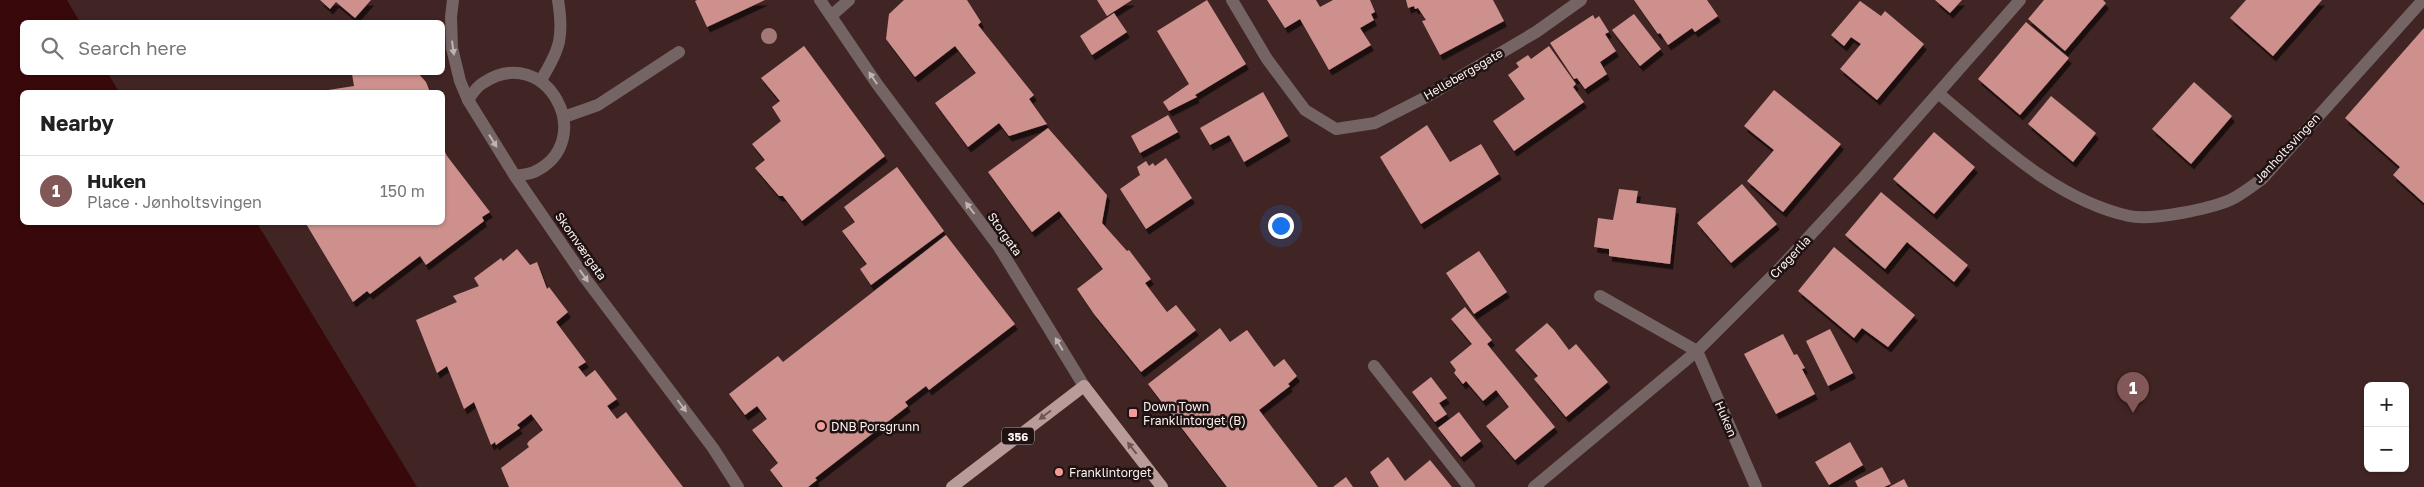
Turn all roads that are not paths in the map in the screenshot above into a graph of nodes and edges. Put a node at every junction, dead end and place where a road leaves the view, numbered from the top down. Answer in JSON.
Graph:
{"nodes":[{"id":1,"x":454,"y":0,"type":"edge"},
{"id":2,"x":558,"y":0,"type":"edge"},
{"id":3,"x":820,"y":0,"type":"edge"},
{"id":4,"x":849,"y":0,"type":"edge"},
{"id":5,"x":1232,"y":0,"type":"edge"},
{"id":6,"x":1581,"y":0,"type":"edge"},
{"id":7,"x":2020,"y":0,"type":"edge"},
{"id":8,"x":2423,"y":0,"type":"edge"},
{"id":9,"x":831,"y":16,"type":"junction"},
{"id":10,"x":679,"y":52,"type":"dead end"},
{"id":11,"x":541,"y":80,"type":"junction"},
{"id":12,"x":1938,"y":93,"type":"junction"},
{"id":13,"x":468,"y":100,"type":"junction"},
{"id":14,"x":564,"y":117,"type":"junction"},
{"id":15,"x":515,"y":176,"type":"junction"},
{"id":16,"x":1600,"y":296,"type":"dead end"},
{"id":17,"x":1697,"y":351,"type":"junction"},
{"id":18,"x":1374,"y":366,"type":"dead end"},
{"id":19,"x":1084,"y":386,"type":"junction"},
{"id":20,"x":738,"y":487,"type":"edge"},
{"id":21,"x":952,"y":487,"type":"edge"},
{"id":22,"x":1162,"y":487,"type":"edge"},
{"id":23,"x":1469,"y":487,"type":"edge"},
{"id":24,"x":1534,"y":487,"type":"edge"},
{"id":25,"x":1756,"y":487,"type":"edge"}],
"edges":[{"from":1,"to":13,"type":"street","name":"Skomværgata","one_way":true},
{"from":2,"to":11,"type":"street"},
{"from":3,"to":9,"type":"street","name":"Storgata"},
{"from":4,"to":9,"type":"street"},
{"from":5,"to":6,"type":"street","name":"Hellebergsgate"},
{"from":7,"to":12,"type":"street","name":"Crøgerlia"},
{"from":8,"to":12,"type":"street","name":"Jønholtsvingen"},
{"from":19,"to":9,"type":"street","name":"Storgata","one_way":true},
{"from":10,"to":14,"type":"street"},
{"from":11,"to":13,"type":"street"},
{"from":11,"to":14,"type":"street"},
{"from":12,"to":17,"type":"street","name":"Crøgerlia"},
{"from":13,"to":15,"type":"street","name":"Skomværgata","one_way":true},
{"from":14,"to":15,"type":"street"},
{"from":15,"to":20,"type":"street","name":"Skomværgata","one_way":true},
{"from":16,"to":17,"type":"street"},
{"from":17,"to":24,"type":"street","name":"Crøgerlia"},
{"from":17,"to":25,"type":"street","name":"Huken"},
{"from":18,"to":23,"type":"street"},
{"from":19,"to":21,"type":"main road","number":"356","one_way":true},
{"from":22,"to":19,"type":"main road","name":"Storgata","one_way":true}]}
